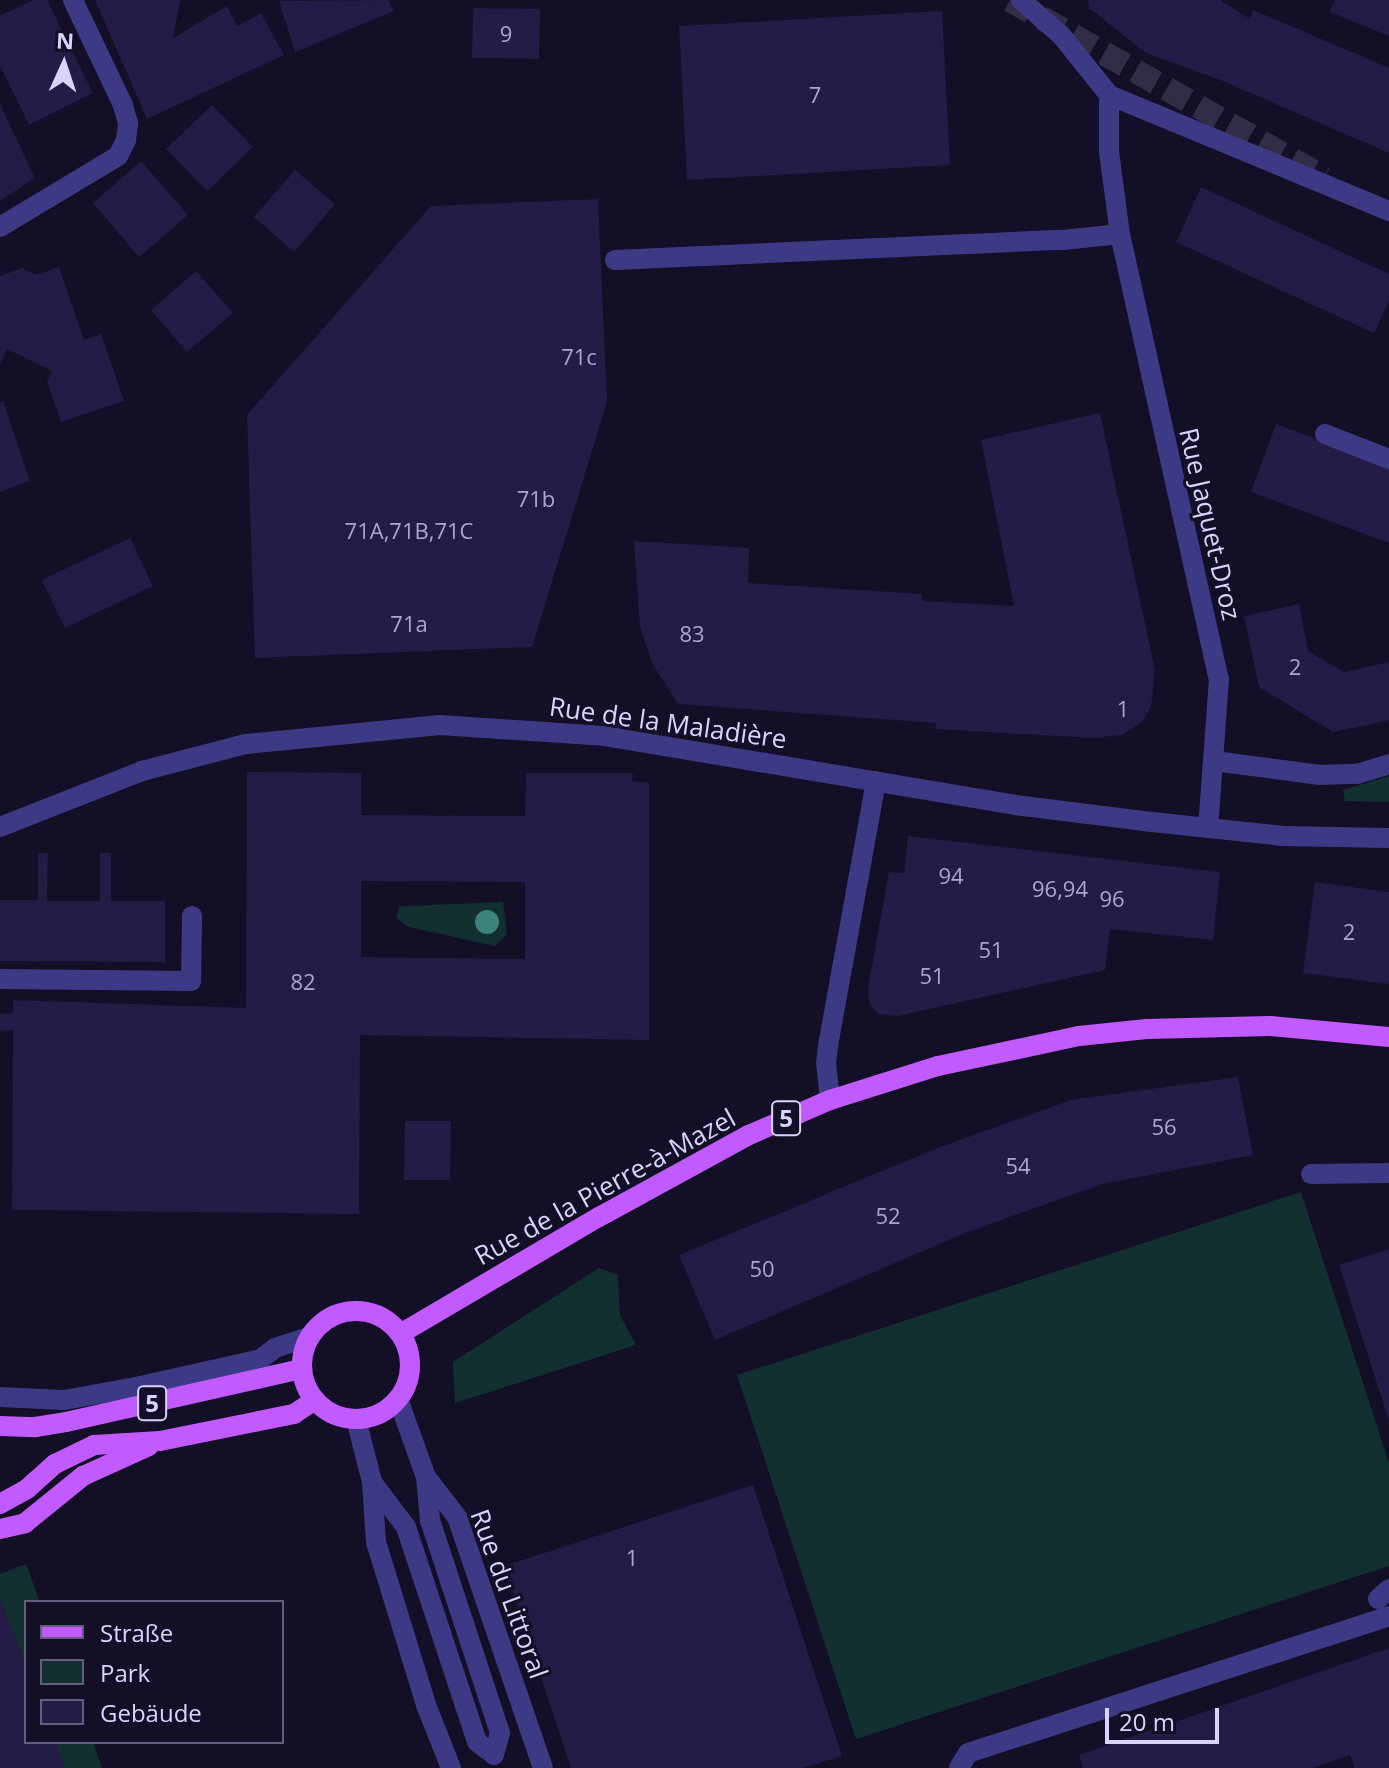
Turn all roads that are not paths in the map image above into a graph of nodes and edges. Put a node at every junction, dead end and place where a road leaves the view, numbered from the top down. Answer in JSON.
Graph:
{"nodes":[{"id":1,"x":73,"y":0,"type":"edge"},
{"id":2,"x":1021,"y":0,"type":"edge"},
{"id":3,"x":1109,"y":95,"type":"junction"},
{"id":4,"x":1389,"y":211,"type":"edge"},
{"id":5,"x":0,"y":227,"type":"edge"},
{"id":6,"x":1120,"y":234,"type":"junction"},
{"id":7,"x":615,"y":260,"type":"dead end"},
{"id":8,"x":1325,"y":434,"type":"dead end"},
{"id":9,"x":1389,"y":459,"type":"edge"},
{"id":10,"x":1214,"y":761,"type":"junction"},
{"id":11,"x":1389,"y":764,"type":"edge"},
{"id":12,"x":876,"y":781,"type":"junction"},
{"id":13,"x":0,"y":827,"type":"edge"},
{"id":14,"x":1208,"y":828,"type":"junction"},
{"id":15,"x":1389,"y":838,"type":"edge"},
{"id":16,"x":192,"y":916,"type":"dead end"},
{"id":17,"x":0,"y":979,"type":"edge"},
{"id":18,"x":1389,"y":1037,"type":"edge"},
{"id":19,"x":830,"y":1100,"type":"junction"},
{"id":20,"x":1389,"y":1173,"type":"edge"},
{"id":21,"x":1311,"y":1174,"type":"dead end"},
{"id":22,"x":400,"y":1334,"type":"junction"},
{"id":23,"x":311,"y":1336,"type":"junction"},
{"id":24,"x":302,"y":1369,"type":"junction"},
{"id":25,"x":197,"y":1374,"type":"junction"},
{"id":26,"x":0,"y":1397,"type":"edge"},
{"id":27,"x":398,"y":1399,"type":"junction"},
{"id":28,"x":315,"y":1400,"type":"junction"},
{"id":29,"x":109,"y":1412,"type":"junction"},
{"id":30,"x":356,"y":1419,"type":"junction"},
{"id":31,"x":0,"y":1426,"type":"edge"},
{"id":32,"x":160,"y":1441,"type":"junction"},
{"id":33,"x":426,"y":1477,"type":"junction"},
{"id":34,"x":372,"y":1482,"type":"junction"},
{"id":35,"x":0,"y":1504,"type":"edge"},
{"id":36,"x":0,"y":1529,"type":"edge"},
{"id":37,"x":1385,"y":1601,"type":"edge"},
{"id":38,"x":451,"y":1768,"type":"edge"},
{"id":39,"x":543,"y":1768,"type":"edge"},
{"id":40,"x":959,"y":1768,"type":"edge"}],
"edges":[{"from":1,"to":5,"type":"street"},
{"from":2,"to":3,"type":"street"},
{"from":3,"to":4,"type":"street"},
{"from":3,"to":6,"type":"street","name":"Rue Jaquet-Droz"},
{"from":6,"to":7,"type":"street"},
{"from":6,"to":10,"type":"street","name":"Rue Jaquet-Droz"},
{"from":8,"to":9,"type":"street"},
{"from":10,"to":11,"type":"street"},
{"from":10,"to":14,"type":"street","name":"Rue Jaquet-Droz"},
{"from":12,"to":13,"type":"street","name":"Rue de la Maladière"},
{"from":12,"to":14,"type":"street","name":"Rue de la Maladière"},
{"from":12,"to":19,"type":"street"},
{"from":14,"to":15,"type":"street","name":"Rue de la Maladière"},
{"from":16,"to":17,"type":"street"},
{"from":18,"to":19,"type":"main road","name":"Rue de la Pierre-à-Mazel","number":"5"},
{"from":19,"to":22,"type":"main road","name":"Rue de la Pierre-à-Mazel","number":"5"},
{"from":20,"to":21,"type":"street"},
{"from":22,"to":23,"type":"main road"},
{"from":22,"to":27,"type":"main road"},
{"from":23,"to":24,"type":"main road"},
{"from":23,"to":25,"type":"street"},
{"from":24,"to":28,"type":"main road"},
{"from":24,"to":29,"type":"main road","number":"5"},
{"from":25,"to":26,"type":"street"},
{"from":25,"to":29,"type":"street"},
{"from":27,"to":30,"type":"main road"},
{"from":27,"to":33,"type":"street","name":"Rue du Littoral"},
{"from":28,"to":30,"type":"main road"},
{"from":28,"to":32,"type":"main road"},
{"from":29,"to":31,"type":"main road","number":"5"},
{"from":30,"to":34,"type":"street"},
{"from":32,"to":35,"type":"main road"},
{"from":32,"to":36,"type":"main road","number":"5"},
{"from":33,"to":34,"type":"street"},
{"from":33,"to":39,"type":"street","name":"Rue du Littoral"},
{"from":34,"to":38,"type":"street"},
{"from":37,"to":40,"type":"street"}]}
